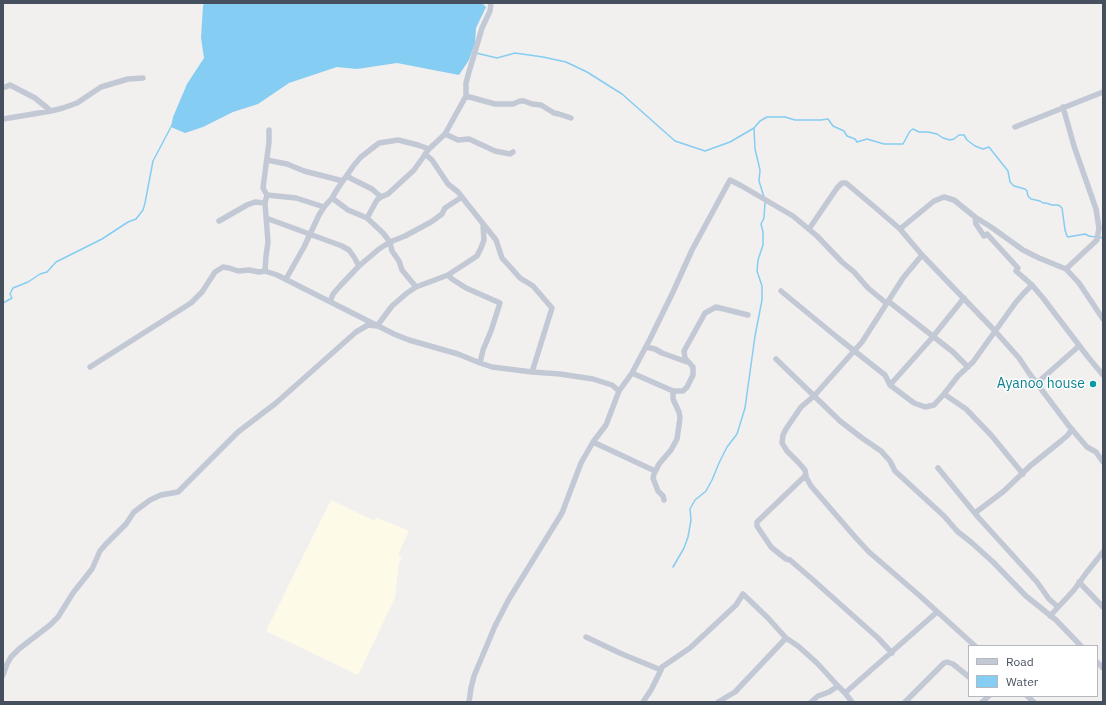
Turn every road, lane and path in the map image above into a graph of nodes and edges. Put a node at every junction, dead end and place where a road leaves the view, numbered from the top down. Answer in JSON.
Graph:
{"nodes":[{"id":1,"x":491,"y":3,"type":"edge"},
{"id":2,"x":143,"y":78,"type":"dead end"},
{"id":3,"x":3,"y":83,"type":"edge"},
{"id":4,"x":10,"y":85,"type":"junction"},
{"id":5,"x":3,"y":88,"type":"edge"},
{"id":6,"x":1103,"y":92,"type":"edge"},
{"id":7,"x":466,"y":96,"type":"junction"},
{"id":8,"x":1063,"y":107,"type":"junction"},
{"id":9,"x":51,"y":111,"type":"junction"},
{"id":10,"x":571,"y":118,"type":"dead end"},
{"id":11,"x":3,"y":119,"type":"edge"},
{"id":12,"x":1015,"y":127,"type":"dead end"},
{"id":13,"x":269,"y":130,"type":"dead end"},
{"id":14,"x":445,"y":134,"type":"junction"},
{"id":15,"x":427,"y":151,"type":"junction"},
{"id":16,"x":513,"y":152,"type":"dead end"},
{"id":17,"x":267,"y":160,"type":"junction"},
{"id":18,"x":347,"y":175,"type":"junction"},
{"id":19,"x":343,"y":181,"type":"junction"},
{"id":20,"x":267,"y":195,"type":"junction"},
{"id":21,"x":381,"y":197,"type":"junction"},
{"id":22,"x":462,"y":197,"type":"junction"},
{"id":23,"x":332,"y":198,"type":"junction"},
{"id":24,"x":265,"y":203,"type":"junction"},
{"id":25,"x":324,"y":207,"type":"junction"},
{"id":26,"x":975,"y":217,"type":"junction"},
{"id":27,"x":266,"y":218,"type":"junction"},
{"id":28,"x":367,"y":218,"type":"junction"},
{"id":29,"x":219,"y":221,"type":"dead end"},
{"id":30,"x":483,"y":224,"type":"junction"},
{"id":31,"x":809,"y":229,"type":"junction"},
{"id":32,"x":900,"y":229,"type":"junction"},
{"id":33,"x":310,"y":233,"type":"junction"},
{"id":34,"x":390,"y":242,"type":"junction"},
{"id":35,"x":922,"y":255,"type":"junction"},
{"id":36,"x":359,"y":266,"type":"junction"},
{"id":37,"x":1066,"y":269,"type":"junction"},
{"id":38,"x":266,"y":272,"type":"junction"},
{"id":39,"x":448,"y":275,"type":"junction"},
{"id":40,"x":286,"y":279,"type":"junction"},
{"id":41,"x":1032,"y":286,"type":"junction"},
{"id":42,"x":416,"y":288,"type":"junction"},
{"id":43,"x":781,"y":291,"type":"dead end"},
{"id":44,"x":964,"y":298,"type":"junction"},
{"id":45,"x":330,"y":302,"type":"junction"},
{"id":46,"x":887,"y":302,"type":"junction"},
{"id":47,"x":748,"y":315,"type":"dead end"},
{"id":48,"x":1103,"y":319,"type":"edge"},
{"id":49,"x":377,"y":326,"type":"junction"},
{"id":50,"x":995,"y":331,"type":"junction"},
{"id":51,"x":933,"y":336,"type":"junction"},
{"id":52,"x":646,"y":346,"type":"junction"},
{"id":53,"x":1080,"y":346,"type":"junction"},
{"id":54,"x":854,"y":351,"type":"junction"},
{"id":55,"x":776,"y":359,"type":"dead end"},
{"id":56,"x":687,"y":362,"type":"junction"},
{"id":57,"x":480,"y":363,"type":"junction"},
{"id":58,"x":90,"y":367,"type":"dead end"},
{"id":59,"x":968,"y":367,"type":"junction"},
{"id":60,"x":532,"y":372,"type":"junction"},
{"id":61,"x":632,"y":373,"type":"junction"},
{"id":62,"x":1103,"y":375,"type":"edge"},
{"id":63,"x":1037,"y":383,"type":"junction"},
{"id":64,"x":890,"y":385,"type":"junction"},
{"id":65,"x":619,"y":391,"type":"junction"},
{"id":66,"x":673,"y":391,"type":"junction"},
{"id":67,"x":944,"y":394,"type":"junction"},
{"id":68,"x":814,"y":396,"type":"junction"},
{"id":69,"x":1072,"y":429,"type":"junction"},
{"id":70,"x":593,"y":442,"type":"junction"},
{"id":71,"x":1103,"y":462,"type":"edge"},
{"id":72,"x":938,"y":468,"type":"dead end"},
{"id":73,"x":655,"y":471,"type":"junction"},
{"id":74,"x":1023,"y":474,"type":"junction"},
{"id":75,"x":806,"y":475,"type":"junction"},
{"id":76,"x":664,"y":500,"type":"dead end"},
{"id":77,"x":975,"y":513,"type":"junction"},
{"id":78,"x":1103,"y":552,"type":"edge"},
{"id":79,"x":1079,"y":582,"type":"junction"},
{"id":80,"x":1058,"y":607,"type":"junction"},
{"id":81,"x":1103,"y":607,"type":"edge"},
{"id":82,"x":937,"y":612,"type":"junction"},
{"id":83,"x":1050,"y":616,"type":"junction"},
{"id":84,"x":586,"y":637,"type":"dead end"},
{"id":85,"x":786,"y":638,"type":"junction"},
{"id":86,"x":974,"y":645,"type":"edge"},
{"id":87,"x":1080,"y":645,"type":"edge"},
{"id":88,"x":892,"y":652,"type":"junction"},
{"id":89,"x":661,"y":670,"type":"junction"},
{"id":90,"x":3,"y":675,"type":"edge"},
{"id":91,"x":968,"y":676,"type":"edge"},
{"id":92,"x":838,"y":686,"type":"junction"},
{"id":93,"x":845,"y":693,"type":"junction"},
{"id":94,"x":469,"y":702,"type":"edge"},
{"id":95,"x":643,"y":702,"type":"edge"},
{"id":96,"x":718,"y":702,"type":"edge"},
{"id":97,"x":810,"y":702,"type":"edge"},
{"id":98,"x":852,"y":702,"type":"edge"},
{"id":99,"x":904,"y":702,"type":"edge"}],
"edges":[{"from":1,"to":7,"type":"street"},
{"from":2,"to":9,"type":"street"},
{"from":3,"to":4,"type":"street"},
{"from":4,"to":5,"type":"street"},
{"from":4,"to":9,"type":"street"},
{"from":6,"to":8,"type":"street"},
{"from":7,"to":10,"type":"street"},
{"from":7,"to":14,"type":"street"},
{"from":8,"to":12,"type":"street"},
{"from":8,"to":37,"type":"street"},
{"from":9,"to":11,"type":"street"},
{"from":13,"to":17,"type":"street"},
{"from":14,"to":15,"type":"street"},
{"from":14,"to":16,"type":"street"},
{"from":15,"to":18,"type":"street"},
{"from":15,"to":21,"type":"street"},
{"from":15,"to":22,"type":"street"},
{"from":17,"to":19,"type":"street"},
{"from":17,"to":20,"type":"street"},
{"from":18,"to":19,"type":"street"},
{"from":18,"to":21,"type":"street"},
{"from":19,"to":23,"type":"street"},
{"from":20,"to":24,"type":"street"},
{"from":20,"to":25,"type":"street"},
{"from":21,"to":28,"type":"street"},
{"from":22,"to":30,"type":"street"},
{"from":22,"to":34,"type":"street"},
{"from":23,"to":25,"type":"street"},
{"from":23,"to":28,"type":"street"},
{"from":24,"to":27,"type":"street"},
{"from":24,"to":29,"type":"street"},
{"from":25,"to":33,"type":"street"},
{"from":26,"to":32,"type":"street"},
{"from":26,"to":37,"type":"street"},
{"from":26,"to":41,"type":"street"},
{"from":27,"to":33,"type":"street"},
{"from":27,"to":38,"type":"street"},
{"from":28,"to":34,"type":"street"},
{"from":30,"to":39,"type":"street"},
{"from":30,"to":60,"type":"street"},
{"from":31,"to":32,"type":"street"},
{"from":31,"to":46,"type":"street"},
{"from":31,"to":52,"type":"street"},
{"from":32,"to":35,"type":"street"},
{"from":33,"to":36,"type":"street"},
{"from":33,"to":40,"type":"street"},
{"from":34,"to":36,"type":"street"},
{"from":34,"to":42,"type":"street"},
{"from":35,"to":44,"type":"street"},
{"from":35,"to":46,"type":"street"},
{"from":36,"to":45,"type":"street"},
{"from":37,"to":48,"type":"street"},
{"from":38,"to":40,"type":"street"},
{"from":38,"to":58,"type":"street"},
{"from":39,"to":42,"type":"street"},
{"from":39,"to":57,"type":"street"},
{"from":40,"to":45,"type":"street"},
{"from":41,"to":50,"type":"street"},
{"from":41,"to":53,"type":"street"},
{"from":42,"to":49,"type":"street"},
{"from":43,"to":54,"type":"street"},
{"from":44,"to":50,"type":"street"},
{"from":44,"to":51,"type":"street"},
{"from":45,"to":49,"type":"street"},
{"from":46,"to":51,"type":"street"},
{"from":46,"to":54,"type":"street"},
{"from":47,"to":56,"type":"street"},
{"from":49,"to":57,"type":"street"},
{"from":49,"to":90,"type":"street"},
{"from":50,"to":59,"type":"street"},
{"from":50,"to":63,"type":"street"},
{"from":51,"to":59,"type":"street"},
{"from":51,"to":64,"type":"street"},
{"from":52,"to":56,"type":"street"},
{"from":52,"to":61,"type":"street"},
{"from":53,"to":62,"type":"street"},
{"from":53,"to":63,"type":"street"},
{"from":54,"to":64,"type":"street"},
{"from":54,"to":68,"type":"street"},
{"from":55,"to":68,"type":"street"},
{"from":56,"to":66,"type":"street"},
{"from":57,"to":60,"type":"street"},
{"from":59,"to":67,"type":"street"},
{"from":60,"to":65,"type":"street"},
{"from":61,"to":65,"type":"street"},
{"from":61,"to":66,"type":"street"},
{"from":63,"to":69,"type":"street"},
{"from":64,"to":67,"type":"street"},
{"from":65,"to":70,"type":"street"},
{"from":66,"to":73,"type":"street"},
{"from":67,"to":74,"type":"street"},
{"from":68,"to":75,"type":"street"},
{"from":68,"to":83,"type":"street"},
{"from":69,"to":71,"type":"street"},
{"from":69,"to":74,"type":"street"},
{"from":70,"to":73,"type":"street"},
{"from":70,"to":94,"type":"street"},
{"from":72,"to":77,"type":"street"},
{"from":73,"to":76,"type":"street"},
{"from":74,"to":77,"type":"street"},
{"from":75,"to":82,"type":"street"},
{"from":75,"to":88,"type":"street"},
{"from":77,"to":80,"type":"street"},
{"from":78,"to":79,"type":"street"},
{"from":79,"to":80,"type":"street"},
{"from":79,"to":81,"type":"street"},
{"from":80,"to":83,"type":"street"},
{"from":82,"to":86,"type":"street"},
{"from":82,"to":88,"type":"street"},
{"from":83,"to":87,"type":"street"},
{"from":84,"to":89,"type":"street"},
{"from":85,"to":89,"type":"street"},
{"from":85,"to":92,"type":"street"},
{"from":85,"to":96,"type":"street"},
{"from":88,"to":93,"type":"street"},
{"from":89,"to":95,"type":"street"},
{"from":91,"to":99,"type":"street"},
{"from":92,"to":93,"type":"street"},
{"from":92,"to":97,"type":"street"},
{"from":93,"to":98,"type":"street"}]}
